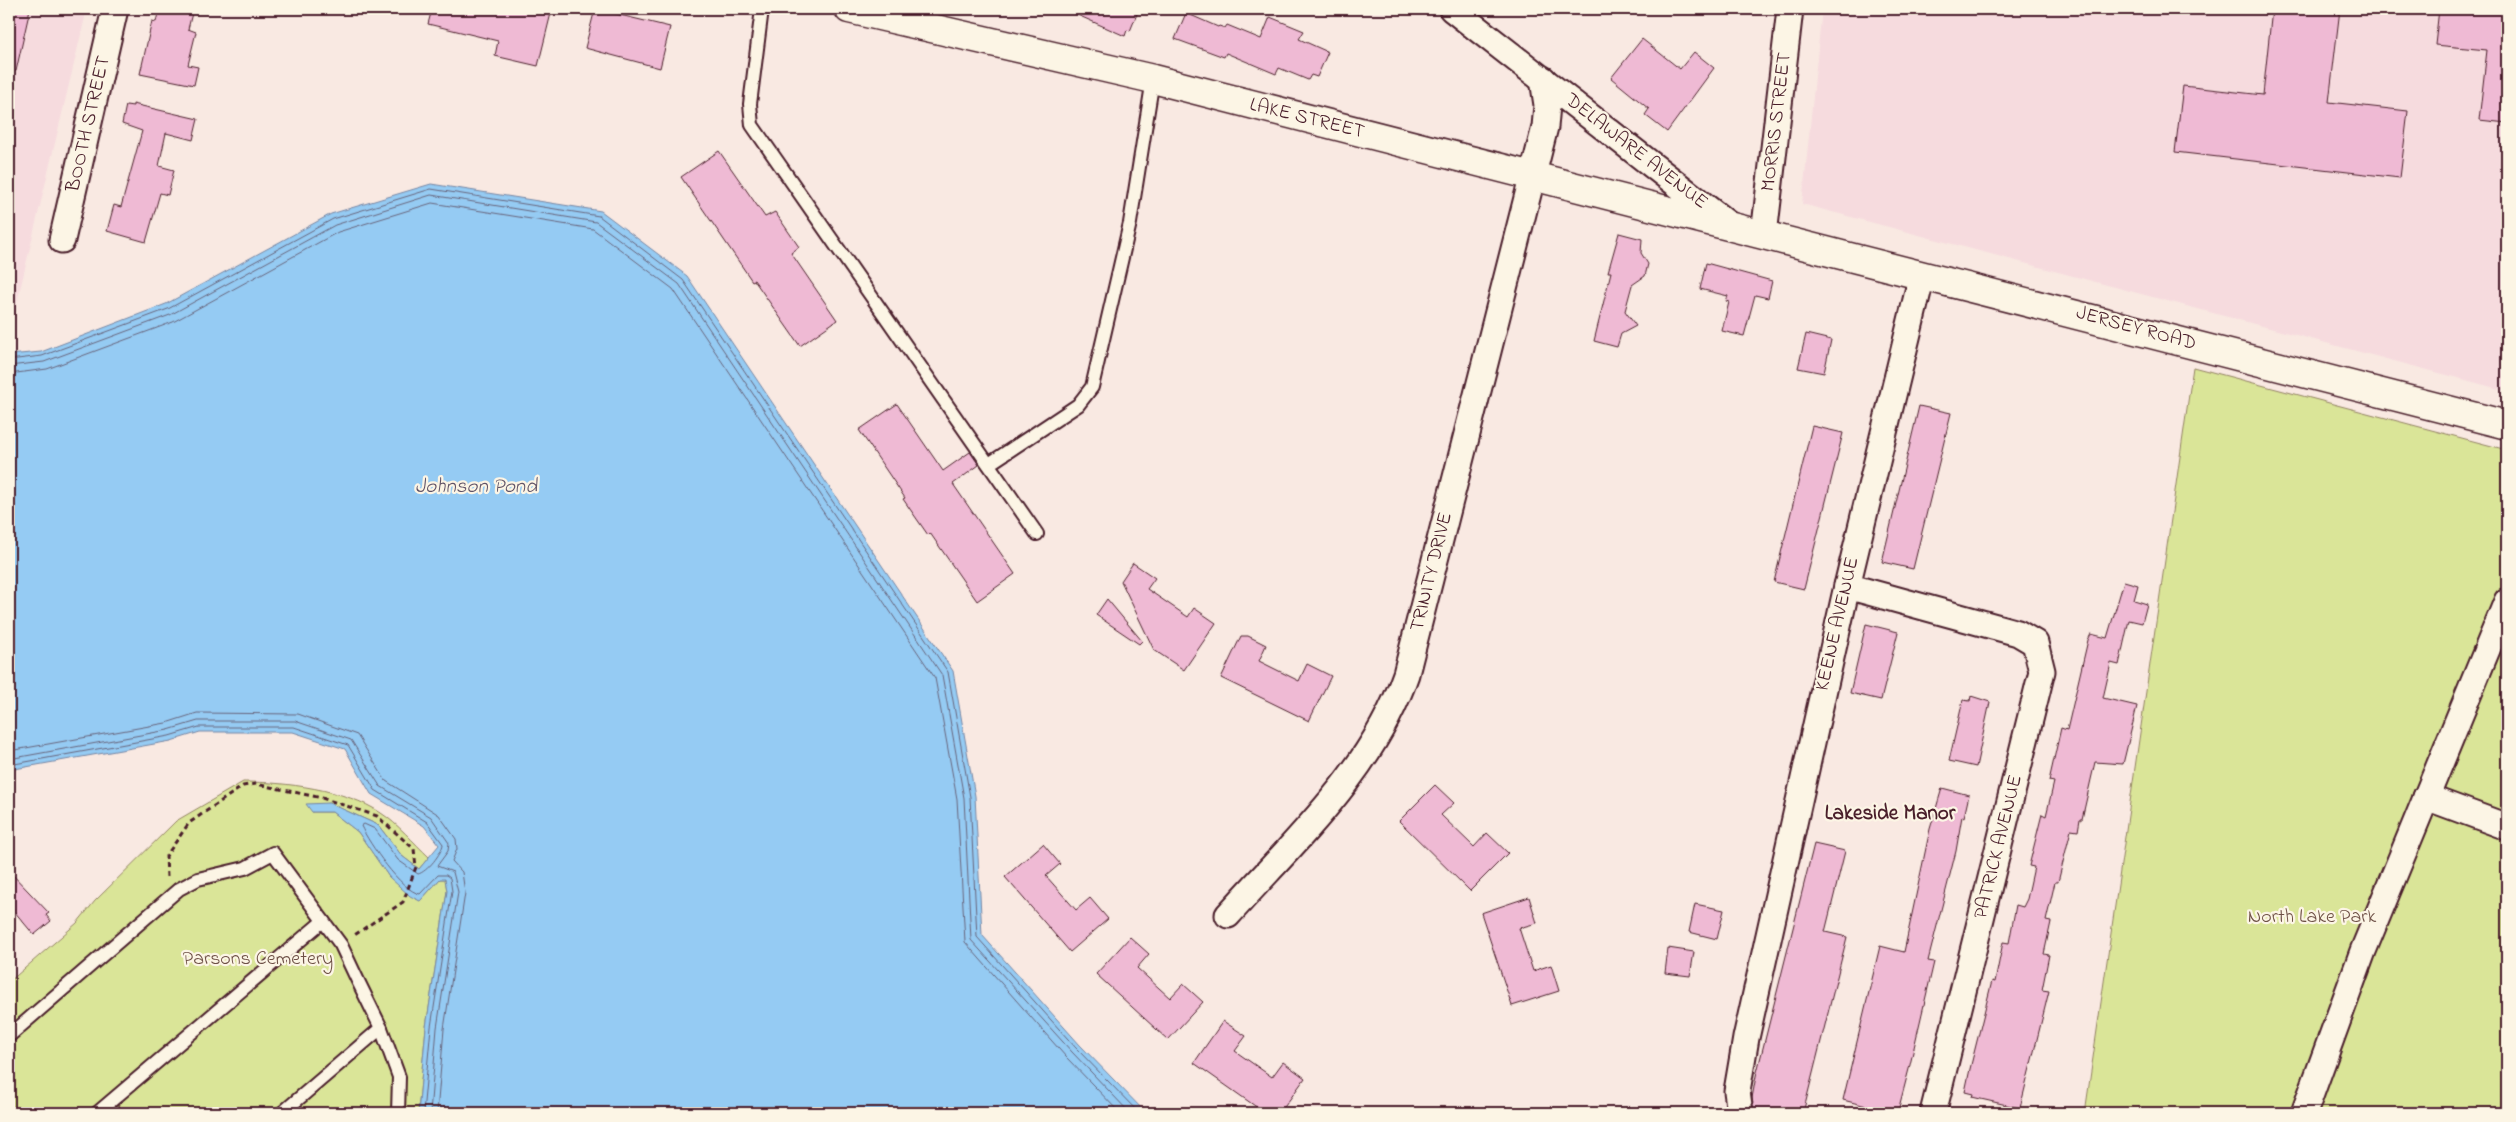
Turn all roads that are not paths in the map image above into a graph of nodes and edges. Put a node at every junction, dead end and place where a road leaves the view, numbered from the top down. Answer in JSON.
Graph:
{"nodes":[{"id":1,"x":115,"y":9,"type":"edge"},
{"id":2,"x":762,"y":9,"type":"edge"},
{"id":3,"x":849,"y":9,"type":"edge"},
{"id":4,"x":1452,"y":9,"type":"edge"},
{"id":5,"x":1790,"y":9,"type":"edge"},
{"id":6,"x":1153,"y":79,"type":"junction"},
{"id":7,"x":1543,"y":79,"type":"junction"},
{"id":8,"x":1531,"y":177,"type":"junction"},
{"id":9,"x":1729,"y":225,"type":"junction"},
{"id":10,"x":1764,"y":235,"type":"junction"},
{"id":11,"x":62,"y":240,"type":"dead end"},
{"id":12,"x":1922,"y":275,"type":"junction"},
{"id":13,"x":2507,"y":425,"type":"edge"},
{"id":14,"x":989,"y":464,"type":"junction"},
{"id":15,"x":1037,"y":534,"type":"dead end"},
{"id":16,"x":1846,"y":586,"type":"junction"},
{"id":17,"x":2507,"y":601,"type":"edge"},
{"id":18,"x":2426,"y":797,"type":"junction"},
{"id":19,"x":2507,"y":827,"type":"edge"},
{"id":20,"x":1228,"y":915,"type":"dead end"},
{"id":21,"x":323,"y":921,"type":"junction"},
{"id":22,"x":381,"y":1028,"type":"junction"},
{"id":23,"x":9,"y":1036,"type":"edge"},
{"id":24,"x":97,"y":1113,"type":"edge"},
{"id":25,"x":282,"y":1113,"type":"edge"},
{"id":26,"x":398,"y":1113,"type":"edge"},
{"id":27,"x":1740,"y":1113,"type":"edge"},
{"id":28,"x":1933,"y":1113,"type":"edge"},
{"id":29,"x":2304,"y":1113,"type":"edge"}],
"edges":[{"from":1,"to":11,"type":"street","name":"BOOTH STREET"},
{"from":2,"to":14,"type":"lane"},
{"from":3,"to":6,"type":"street","name":"LAKE STREET"},
{"from":4,"to":7,"type":"street","name":"DELAWARE AVENUE"},
{"from":5,"to":10,"type":"street","name":"MORRIS STREET"},
{"from":6,"to":8,"type":"street","name":"LAKE STREET"},
{"from":6,"to":14,"type":"lane"},
{"from":7,"to":8,"type":"street","name":"DELAWARE AVENUE"},
{"from":7,"to":9,"type":"street","name":"DELAWARE AVENUE"},
{"from":8,"to":9,"type":"street","name":"LAKE STREET"},
{"from":8,"to":20,"type":"street","name":"TRINITY DRIVE"},
{"from":9,"to":10,"type":"street","name":"LAKE STREET"},
{"from":10,"to":12,"type":"street","name":"JERSEY ROAD"},
{"from":12,"to":13,"type":"street","name":"JERSEY ROAD"},
{"from":12,"to":16,"type":"street","name":"KEENE AVENUE"},
{"from":14,"to":15,"type":"lane"},
{"from":16,"to":27,"type":"street","name":"KEENE AVENUE"},
{"from":16,"to":28,"type":"street","name":"PATRICK AVENUE"},
{"from":17,"to":18,"type":"street"},
{"from":18,"to":19,"type":"street"},
{"from":18,"to":29,"type":"street"},
{"from":21,"to":22,"type":"lane"},
{"from":21,"to":23,"type":"lane"},
{"from":21,"to":24,"type":"lane"},
{"from":22,"to":25,"type":"lane"},
{"from":22,"to":26,"type":"lane"}]}
